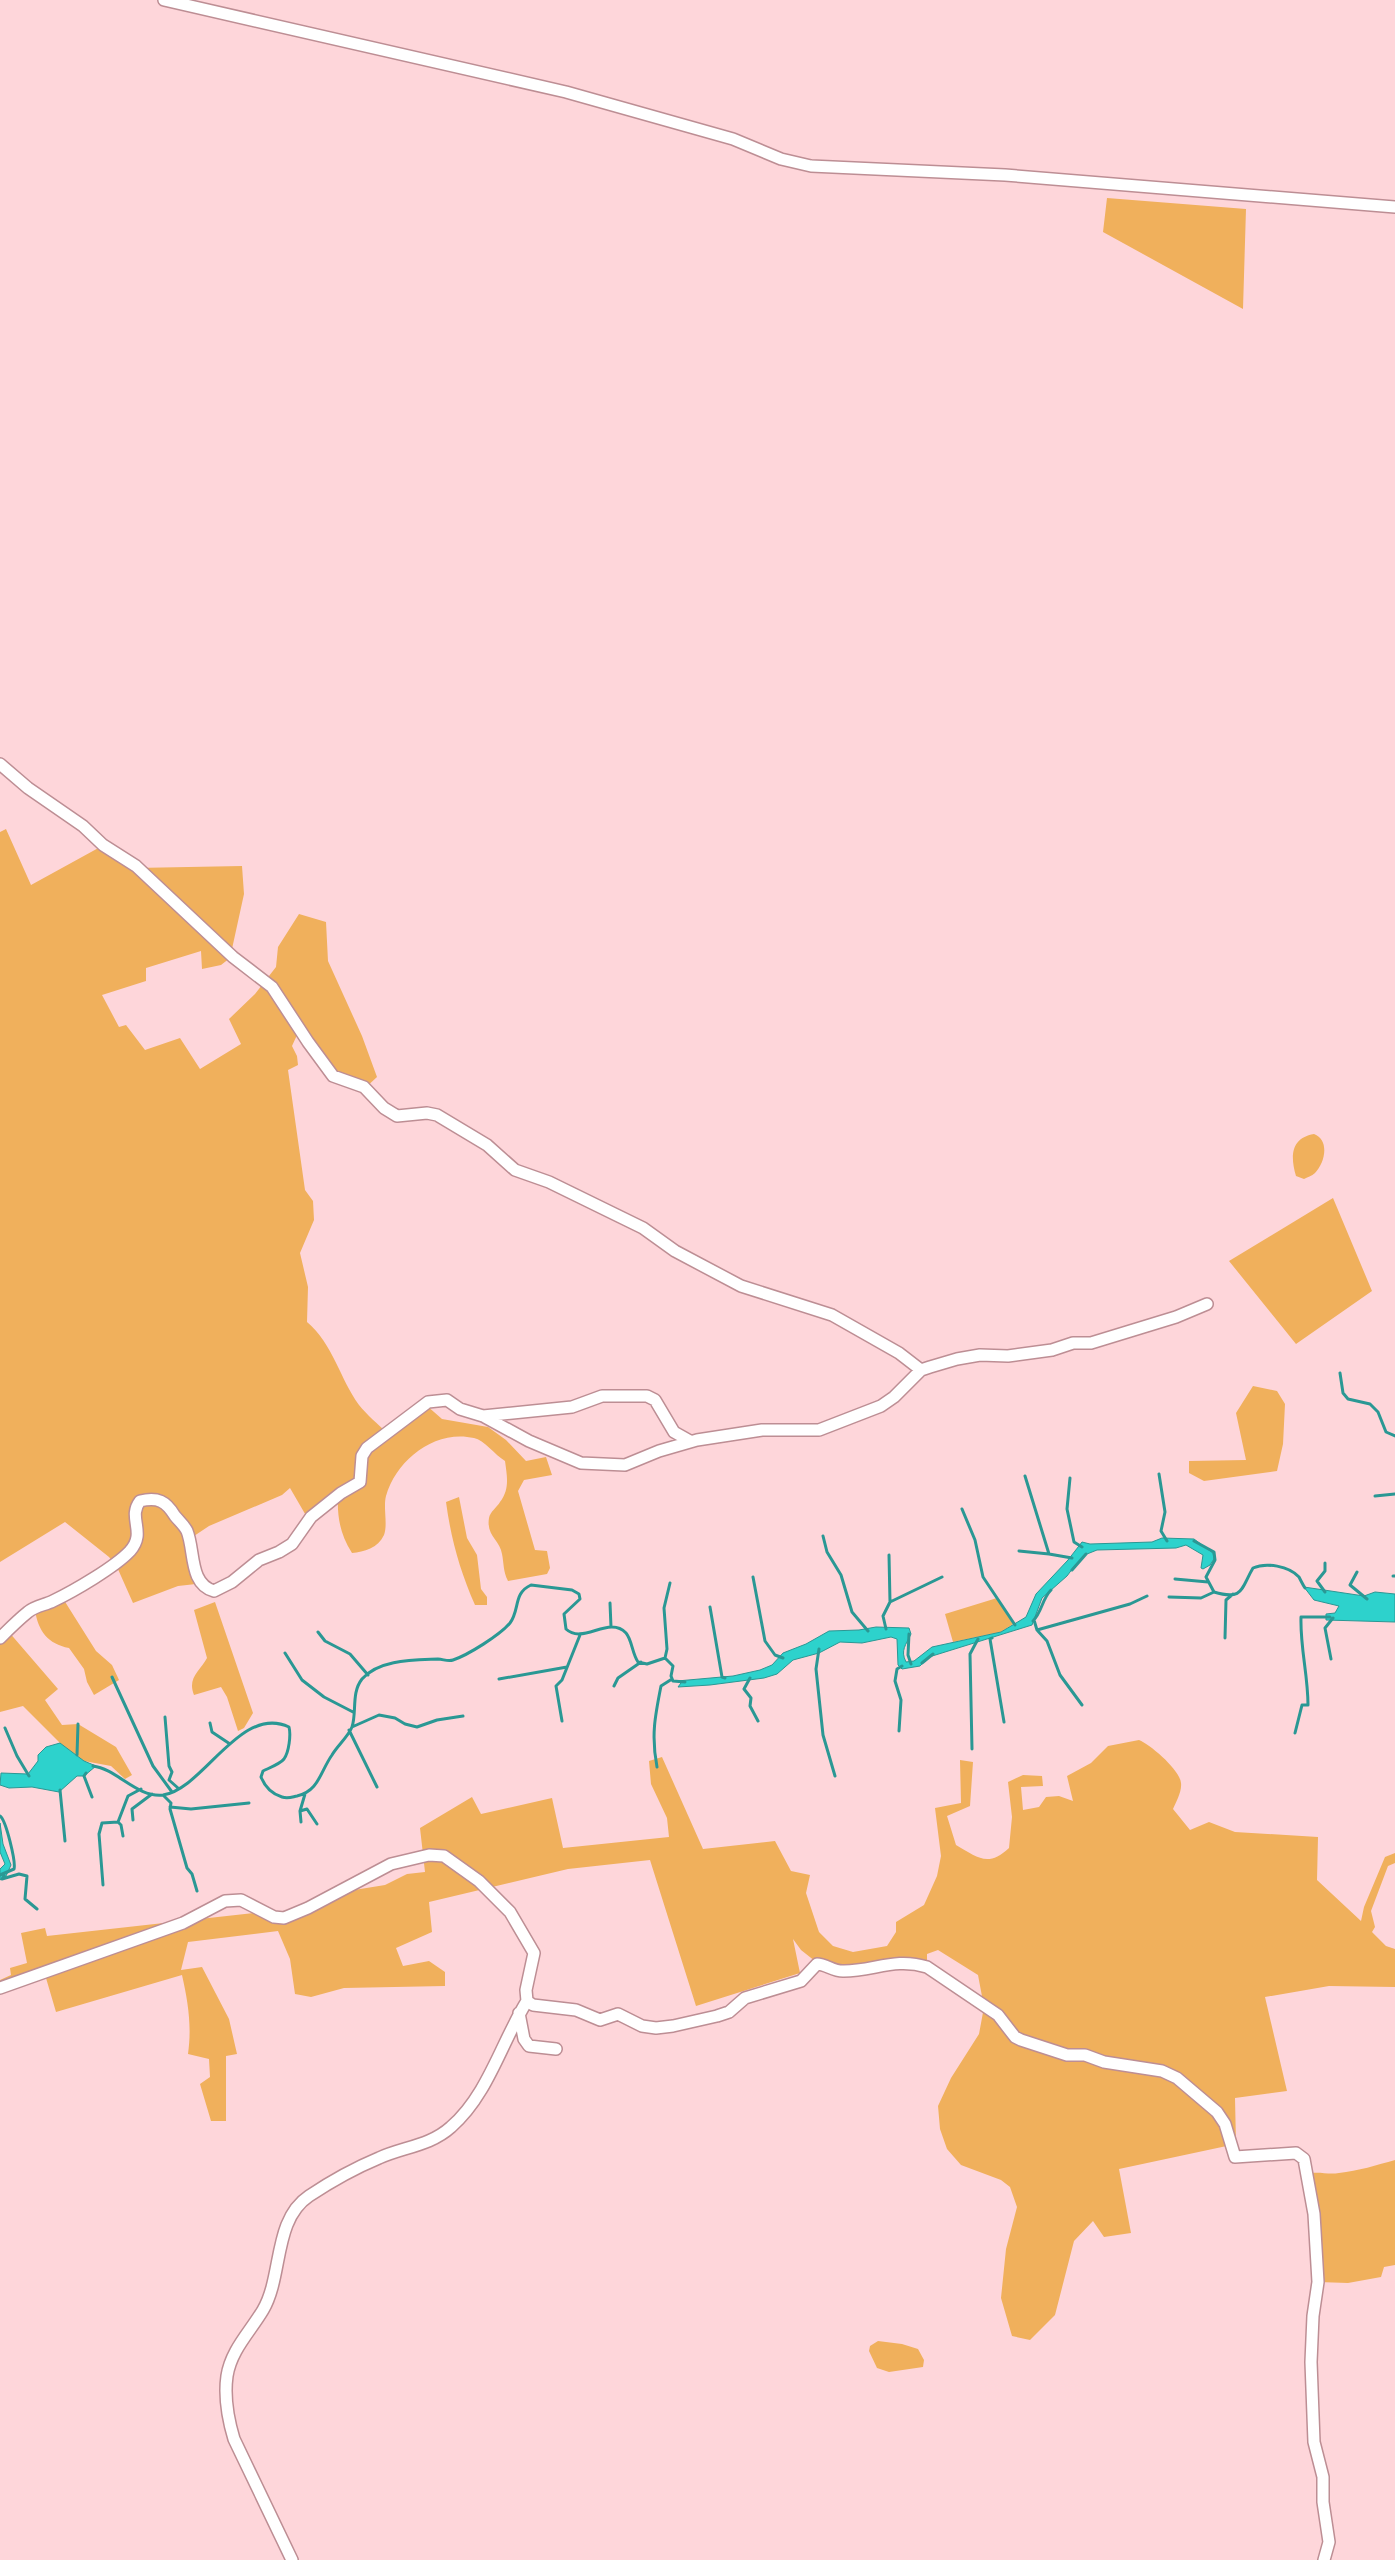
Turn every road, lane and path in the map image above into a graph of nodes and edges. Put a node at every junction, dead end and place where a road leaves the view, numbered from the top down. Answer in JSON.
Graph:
{"nodes":[{"id":1,"x":164,"y":0,"type":"edge"},
{"id":2,"x":1395,"y":207,"type":"edge"},
{"id":3,"x":0,"y":764,"type":"edge"},
{"id":4,"x":1207,"y":1304,"type":"dead end"},
{"id":5,"x":920,"y":1370,"type":"junction"},
{"id":6,"x":483,"y":1416,"type":"junction"},
{"id":7,"x":690,"y":1441,"type":"junction"},
{"id":8,"x":0,"y":1638,"type":"edge"},
{"id":9,"x":0,"y":1988,"type":"edge"},
{"id":10,"x":527,"y":2001,"type":"junction"},
{"id":11,"x":519,"y":2013,"type":"junction"},
{"id":12,"x":556,"y":2049,"type":"dead end"},
{"id":13,"x":292,"y":2560,"type":"edge"},
{"id":14,"x":1324,"y":2560,"type":"edge"}],
"edges":[{"from":1,"to":2,"type":"street"},
{"from":3,"to":5,"type":"street"},
{"from":4,"to":5,"type":"street"},
{"from":5,"to":7,"type":"street"},
{"from":6,"to":7,"type":"street"},
{"from":6,"to":7,"type":"street"},
{"from":6,"to":8,"type":"street"},
{"from":9,"to":10,"type":"street"},
{"from":10,"to":11,"type":"street"},
{"from":10,"to":14,"type":"street"},
{"from":11,"to":12,"type":"street"},
{"from":11,"to":13,"type":"street"}]}
